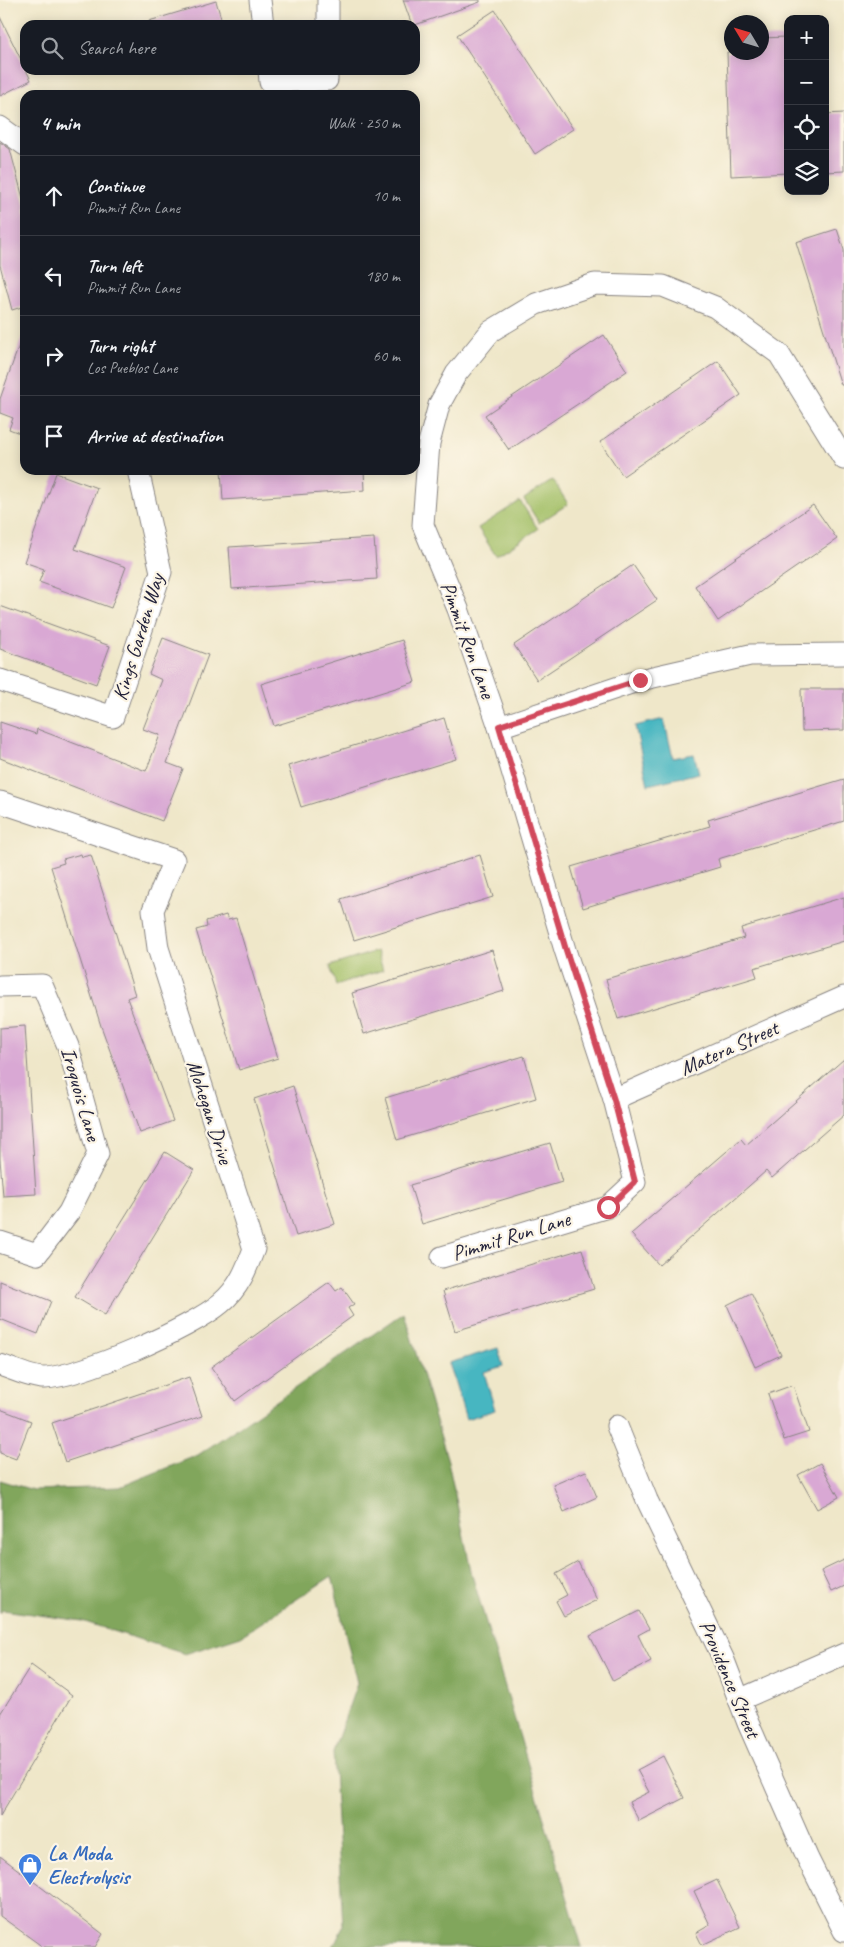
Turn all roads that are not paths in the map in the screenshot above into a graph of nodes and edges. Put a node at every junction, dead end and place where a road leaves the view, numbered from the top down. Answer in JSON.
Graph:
{"nodes":[{"id":1,"x":260,"y":0,"type":"edge"},
{"id":2,"x":328,"y":0,"type":"edge"},
{"id":3,"x":262,"y":20,"type":"edge"},
{"id":4,"x":328,"y":20,"type":"edge"},
{"id":5,"x":269,"y":75,"type":"edge"},
{"id":6,"x":327,"y":75,"type":"edge"},
{"id":7,"x":0,"y":127,"type":"edge"},
{"id":8,"x":20,"y":141,"type":"edge"},
{"id":9,"x":844,"y":459,"type":"edge"},
{"id":10,"x":139,"y":475,"type":"edge"},
{"id":11,"x":844,"y":654,"type":"edge"},
{"id":12,"x":0,"y":680,"type":"edge"},
{"id":13,"x":499,"y":726,"type":"junction"},
{"id":14,"x":0,"y":802,"type":"edge"},
{"id":15,"x":0,"y":986,"type":"edge"},
{"id":16,"x":844,"y":997,"type":"edge"},
{"id":17,"x":614,"y":1100,"type":"junction"},
{"id":18,"x":0,"y":1242,"type":"edge"},
{"id":19,"x":442,"y":1257,"type":"dead end"},
{"id":20,"x":0,"y":1365,"type":"edge"},
{"id":21,"x":617,"y":1426,"type":"dead end"},
{"id":22,"x":844,"y":1654,"type":"edge"},
{"id":23,"x":739,"y":1700,"type":"junction"},
{"id":24,"x":844,"y":1931,"type":"edge"}],
"edges":[{"from":1,"to":3,"type":"street"},
{"from":2,"to":4,"type":"street"},
{"from":5,"to":6,"type":"street"},
{"from":7,"to":8,"type":"street"},
{"from":9,"to":13,"type":"street","name":"Pimmit Run Lane"},
{"from":10,"to":12,"type":"street","name":"Kings Garden Way"},
{"from":11,"to":13,"type":"street"},
{"from":13,"to":17,"type":"street","name":"Pimmit Run Lane"},
{"from":14,"to":20,"type":"street","name":"Mohegan Drive"},
{"from":15,"to":18,"type":"street","name":"Iroquois Lane"},
{"from":16,"to":17,"type":"street","name":"Matera Street"},
{"from":17,"to":19,"type":"street","name":"Pimmit Run Lane"},
{"from":21,"to":23,"type":"street","name":"Providence Street"},
{"from":22,"to":23,"type":"street"},
{"from":23,"to":24,"type":"street","name":"Providence Street"}]}
